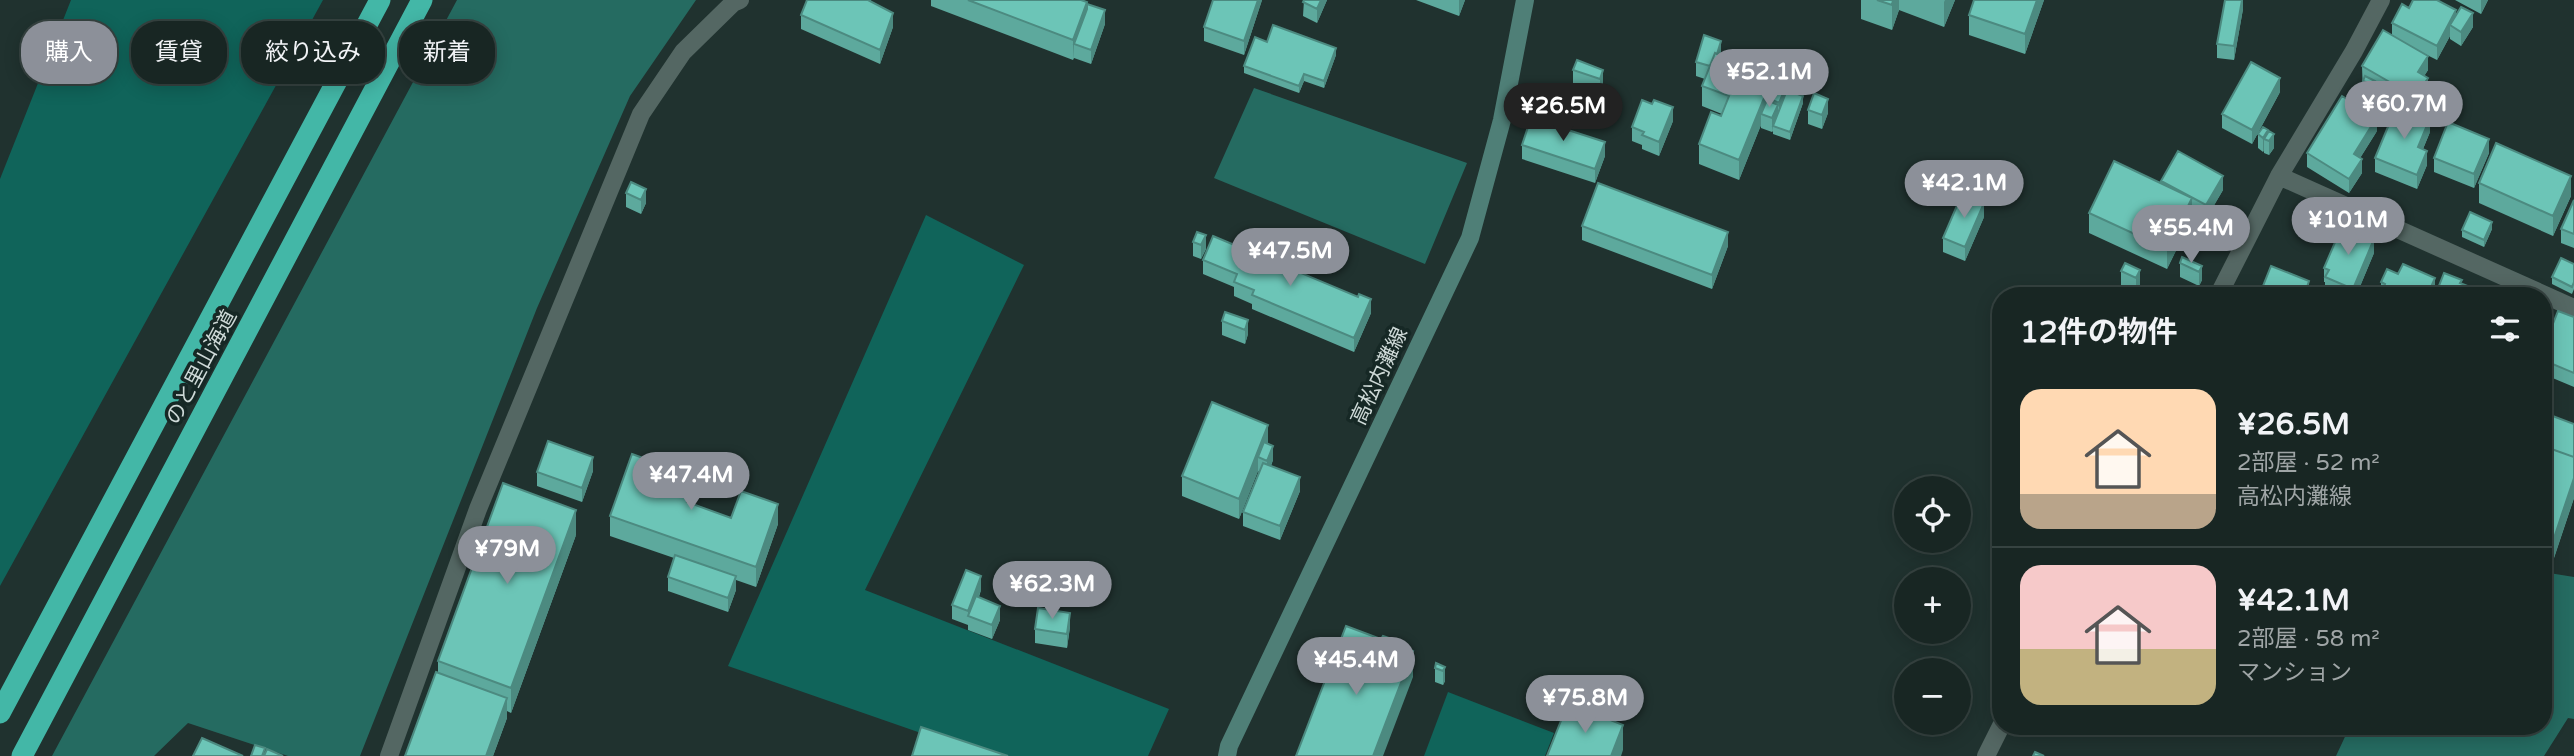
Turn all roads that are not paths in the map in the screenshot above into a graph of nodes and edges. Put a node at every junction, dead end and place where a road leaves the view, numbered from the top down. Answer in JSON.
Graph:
{"nodes":[{"id":1,"x":380,"y":0,"type":"edge"},
{"id":2,"x":422,"y":0,"type":"edge"},
{"id":3,"x":740,"y":0,"type":"edge"},
{"id":4,"x":1525,"y":0,"type":"edge"},
{"id":5,"x":2381,"y":0,"type":"edge"},
{"id":6,"x":2279,"y":176,"type":"junction"},
{"id":7,"x":2223,"y":287,"type":"edge"},
{"id":8,"x":2529,"y":287,"type":"edge"},
{"id":9,"x":2552,"y":297,"type":"edge"},
{"id":10,"x":2574,"y":307,"type":"edge"},
{"id":11,"x":0,"y":713,"type":"edge"},
{"id":12,"x":1996,"y":735,"type":"edge"},
{"id":13,"x":22,"y":756,"type":"edge"},
{"id":14,"x":389,"y":756,"type":"edge"},
{"id":15,"x":1227,"y":756,"type":"edge"},
{"id":16,"x":1986,"y":756,"type":"edge"}],
"edges":[{"from":1,"to":11,"type":"highway","name":"のと里山海道"},
{"from":2,"to":13,"type":"highway","name":"のと里山海道"},
{"from":3,"to":14,"type":"street"},
{"from":4,"to":15,"type":"main road","name":"高松内灘線"},
{"from":5,"to":6,"type":"street"},
{"from":6,"to":7,"type":"street"},
{"from":6,"to":8,"type":"street"},
{"from":9,"to":10,"type":"street"},
{"from":12,"to":16,"type":"street"}]}
